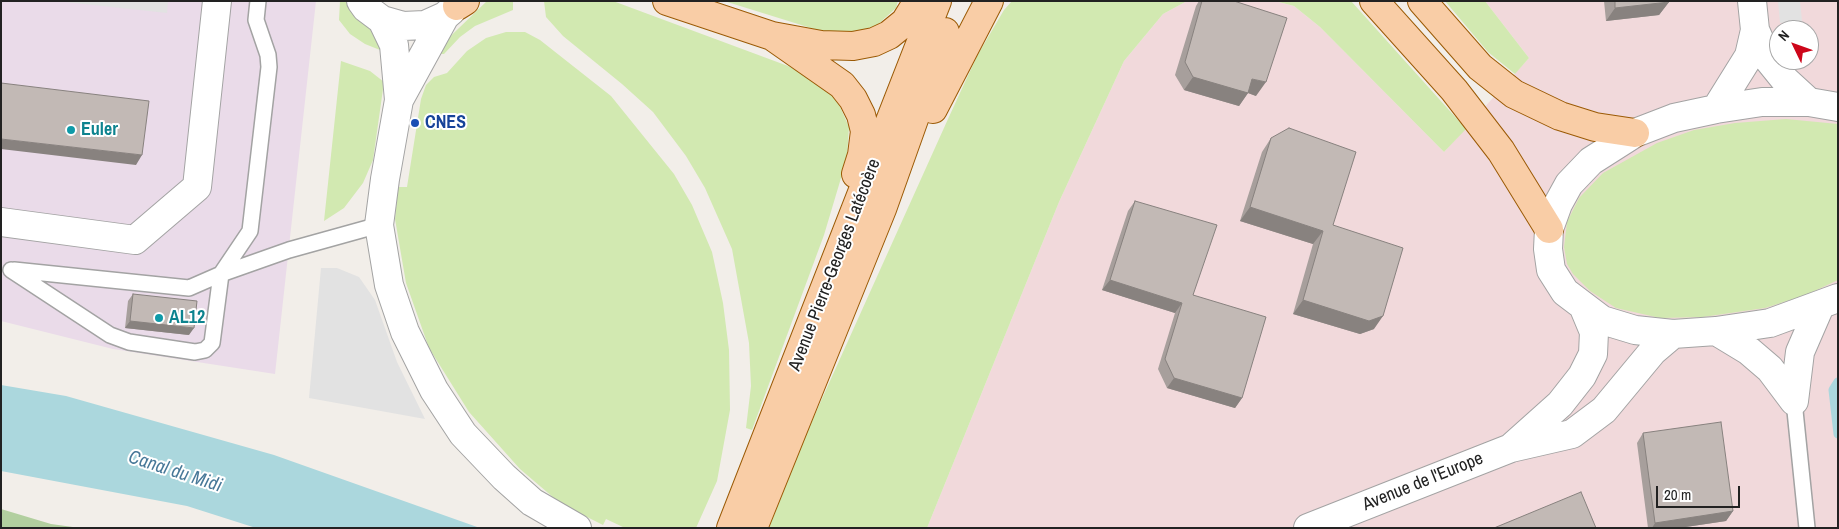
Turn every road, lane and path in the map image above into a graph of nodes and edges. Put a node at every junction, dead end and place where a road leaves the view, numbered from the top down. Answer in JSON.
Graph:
{"nodes":[{"id":1,"x":217,"y":1,"type":"edge"},
{"id":2,"x":258,"y":1,"type":"edge"},
{"id":3,"x":361,"y":1,"type":"edge"},
{"id":4,"x":667,"y":1,"type":"edge"},
{"id":5,"x":918,"y":1,"type":"edge"},
{"id":6,"x":937,"y":1,"type":"edge"},
{"id":7,"x":956,"y":1,"type":"edge"},
{"id":8,"x":989,"y":1,"type":"edge"},
{"id":9,"x":1374,"y":1,"type":"edge"},
{"id":10,"x":1422,"y":1,"type":"edge"},
{"id":11,"x":1752,"y":1,"type":"edge"},
{"id":12,"x":457,"y":6,"type":"edge"},
{"id":13,"x":382,"y":20,"type":"junction"},
{"id":14,"x":1755,"y":30,"type":"junction"},
{"id":15,"x":772,"y":36,"type":"junction"},
{"id":16,"x":399,"y":100,"type":"junction"},
{"id":17,"x":1809,"y":102,"type":"junction"},
{"id":18,"x":1838,"y":108,"type":"edge"},
{"id":19,"x":1716,"y":109,"type":"junction"},
{"id":20,"x":1635,"y":133,"type":"junction"},
{"id":21,"x":882,"y":209,"type":"junction"},
{"id":22,"x":1,"y":222,"type":"edge"},
{"id":23,"x":379,"y":225,"type":"junction"},
{"id":24,"x":1550,"y":229,"type":"junction"},
{"id":25,"x":6,"y":269,"type":"edge"},
{"id":26,"x":221,"y":274,"type":"junction"},
{"id":27,"x":1829,"y":302,"type":"edge"},
{"id":28,"x":1584,"y":308,"type":"junction"},
{"id":29,"x":1716,"y":331,"type":"junction"},
{"id":30,"x":1673,"y":334,"type":"junction"},
{"id":31,"x":799,"y":356,"type":"junction"},
{"id":32,"x":1794,"y":401,"type":"junction"},
{"id":33,"x":1510,"y":448,"type":"junction"},
{"id":34,"x":577,"y":528,"type":"edge"},
{"id":35,"x":739,"y":528,"type":"edge"},
{"id":36,"x":1308,"y":528,"type":"edge"},
{"id":37,"x":1807,"y":528,"type":"edge"}],
"edges":[{"from":1,"to":22,"type":"street"},
{"from":2,"to":26,"type":"lane"},
{"from":3,"to":13,"type":"street"},
{"from":4,"to":15,"type":"main road"},
{"from":5,"to":15,"type":"main road"},
{"from":6,"to":31,"type":"main road","name":"Avenue Pierre-Georges Latécoère"},
{"from":7,"to":21,"type":"main road","name":"Avenue Pierre-Georges Latécoère"},
{"from":8,"to":21,"type":"main road"},
{"from":9,"to":24,"type":"main road"},
{"from":10,"to":20,"type":"main road"},
{"from":11,"to":14,"type":"street"},
{"from":12,"to":13,"type":"street"},
{"from":12,"to":16,"type":"street"},
{"from":13,"to":16,"type":"street"},
{"from":14,"to":17,"type":"street"},
{"from":14,"to":19,"type":"street"},
{"from":15,"to":31,"type":"main road"},
{"from":16,"to":23,"type":"street"},
{"from":17,"to":18,"type":"street","name":"Avenue de l'Europe"},
{"from":17,"to":19,"type":"street","name":"Avenue de l'Europe"},
{"from":19,"to":20,"type":"street","name":"Avenue de l'Europe"},
{"from":20,"to":24,"type":"street","name":"Avenue de l'Europe"},
{"from":21,"to":35,"type":"main road","name":"Avenue Pierre-Georges Latécoère"},
{"from":23,"to":26,"type":"lane"},
{"from":23,"to":34,"type":"street"},
{"from":24,"to":28,"type":"street","name":"Avenue de l'Europe"},
{"from":25,"to":26,"type":"lane"},
{"from":25,"to":26,"type":"lane"},
{"from":27,"to":29,"type":"street","name":"Avenue de l'Europe"},
{"from":27,"to":32,"type":"street"},
{"from":28,"to":30,"type":"street","name":"Avenue de l'Europe"},
{"from":28,"to":33,"type":"street","name":"Avenue de l'Europe"},
{"from":29,"to":30,"type":"street","name":"Avenue de l'Europe"},
{"from":29,"to":32,"type":"street"},
{"from":30,"to":33,"type":"street","name":"Avenue de l'Europe"},
{"from":31,"to":35,"type":"main road","name":"Avenue Pierre-Georges Latécoère"},
{"from":32,"to":37,"type":"lane"},
{"from":33,"to":36,"type":"street","name":"Avenue de l'Europe"}]}
